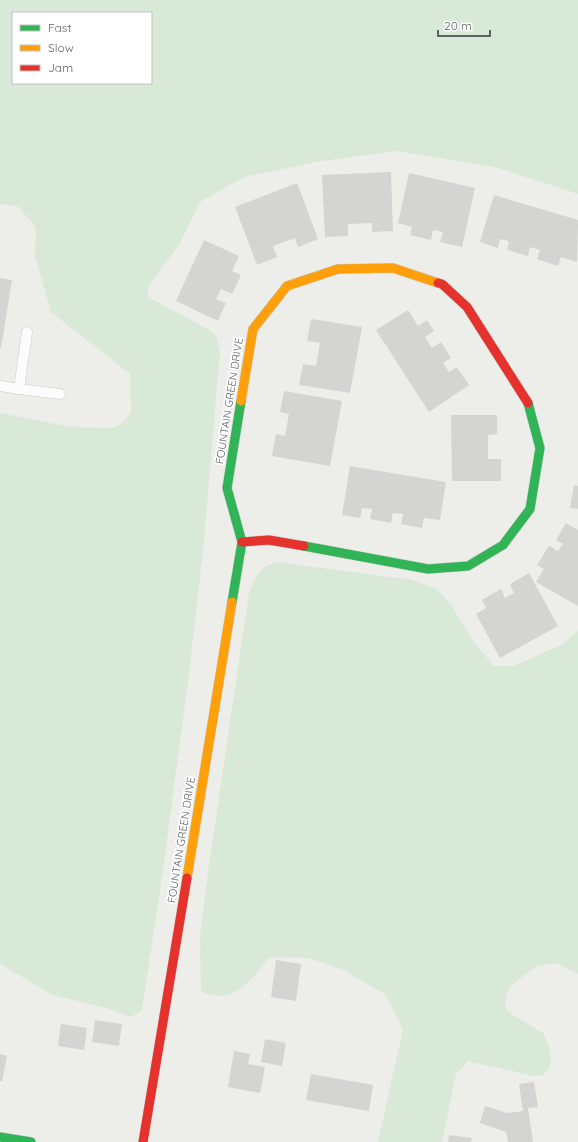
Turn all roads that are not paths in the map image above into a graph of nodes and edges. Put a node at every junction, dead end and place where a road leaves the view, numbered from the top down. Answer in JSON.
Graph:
{"nodes":[{"id":1,"x":27,"y":332,"type":"dead end"},
{"id":2,"x":0,"y":386,"type":"edge"},
{"id":3,"x":19,"y":389,"type":"junction"},
{"id":4,"x":60,"y":394,"type":"dead end"},
{"id":5,"x":242,"y":542,"type":"junction"},
{"id":6,"x":0,"y":1137,"type":"edge"},
{"id":7,"x":31,"y":1142,"type":"edge"},
{"id":8,"x":144,"y":1142,"type":"edge"}],
"edges":[{"from":1,"to":3,"type":"lane"},
{"from":2,"to":3,"type":"lane"},
{"from":3,"to":4,"type":"lane"},
{"from":5,"to":5,"type":"street","name":"FOUNTAIN GREEN DRIVE"},
{"from":5,"to":8,"type":"street","name":"FOUNTAIN GREEN DRIVE"},
{"from":6,"to":7,"type":"street"}]}
